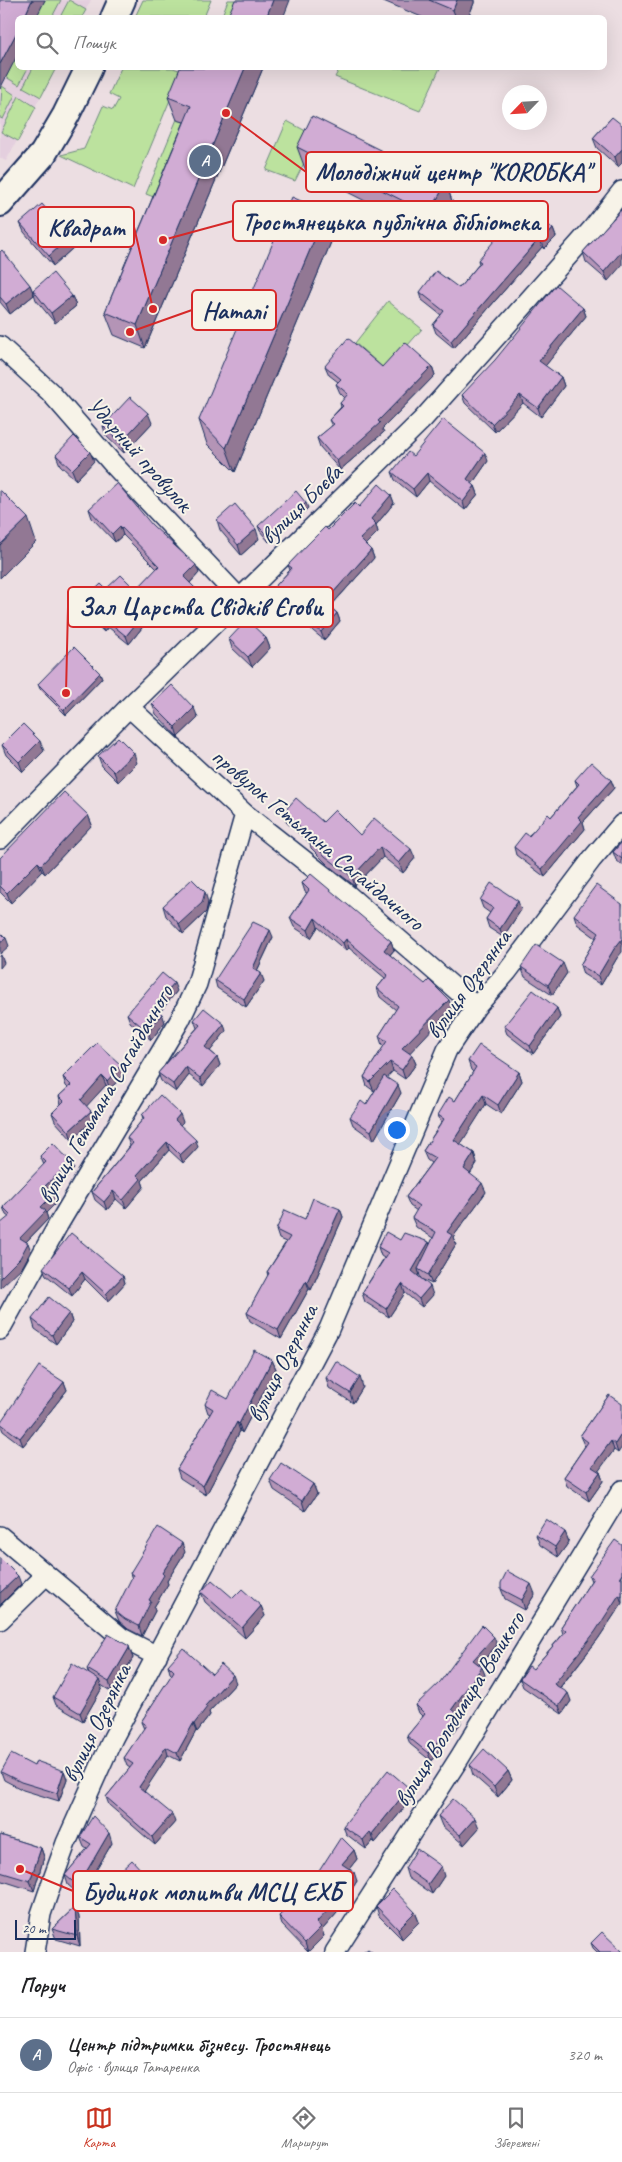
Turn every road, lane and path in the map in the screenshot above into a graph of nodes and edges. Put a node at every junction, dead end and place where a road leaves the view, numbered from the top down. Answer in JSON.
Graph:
{"nodes":[{"id":1,"x":122,"y":0,"type":"edge"},
{"id":2,"x":115,"y":15,"type":"edge"},
{"id":3,"x":89,"y":70,"type":"edge"},
{"id":4,"x":622,"y":191,"type":"edge"},
{"id":5,"x":0,"y":203,"type":"edge"},
{"id":6,"x":0,"y":346,"type":"edge"},
{"id":7,"x":240,"y":599,"type":"junction"},
{"id":8,"x":129,"y":707,"type":"junction"},
{"id":9,"x":245,"y":814,"type":"junction"},
{"id":10,"x":622,"y":824,"type":"edge"},
{"id":11,"x":0,"y":839,"type":"edge"},
{"id":12,"x":476,"y":1007,"type":"junction"},
{"id":13,"x":0,"y":1330,"type":"edge"},
{"id":14,"x":622,"y":1490,"type":"edge"},
{"id":15,"x":0,"y":1536,"type":"edge"},
{"id":16,"x":46,"y":1575,"type":"junction"},
{"id":17,"x":0,"y":1620,"type":"edge"},
{"id":18,"x":156,"y":1656,"type":"junction"},
{"id":19,"x":35,"y":1952,"type":"edge"},
{"id":20,"x":335,"y":1952,"type":"edge"}],
"edges":[{"from":1,"to":2,"type":"main road"},
{"from":3,"to":5,"type":"main road"},
{"from":4,"to":7,"type":"street","name":"вулиця Боєва"},
{"from":6,"to":7,"type":"street","name":"Ударний провулок"},
{"from":7,"to":8,"type":"street","name":"вулиця Боєва"},
{"from":8,"to":9,"type":"street","name":"провулок Гетьмана Сагайдачного"},
{"from":8,"to":11,"type":"street","name":"вулиця Боєва"},
{"from":9,"to":12,"type":"street","name":"провулок Гетьмана Сагайдачного"},
{"from":9,"to":13,"type":"street","name":"вулиця Гетьмана Сагайдачного"},
{"from":10,"to":12,"type":"street","name":"вулиця Озерянка"},
{"from":12,"to":18,"type":"street","name":"вулиця Озерянка"},
{"from":14,"to":20,"type":"street","name":"вулиця Володимира Великого"},
{"from":15,"to":16,"type":"street"},
{"from":16,"to":17,"type":"street"},
{"from":16,"to":18,"type":"street"},
{"from":18,"to":19,"type":"street","name":"вулиця Озерянка"}]}
